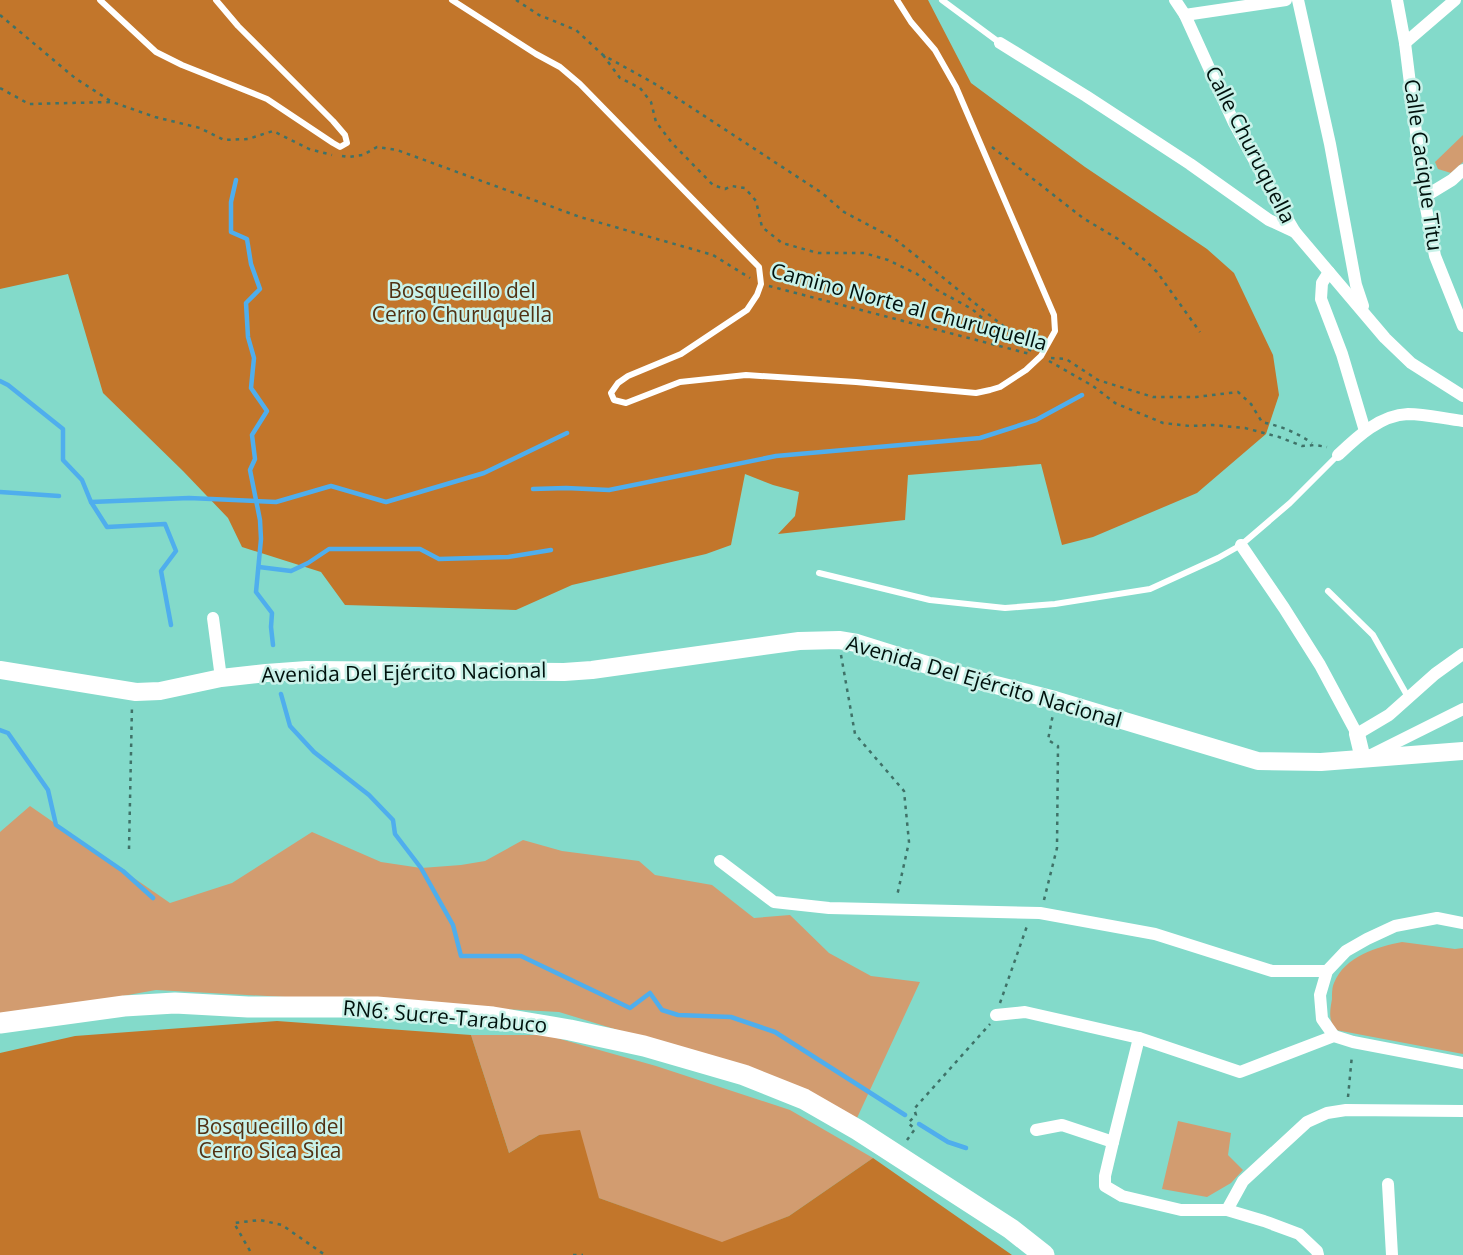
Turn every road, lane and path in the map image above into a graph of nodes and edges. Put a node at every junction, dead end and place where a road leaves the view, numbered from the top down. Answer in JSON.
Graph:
{"nodes":[{"id":1,"x":100,"y":0,"type":"edge"},
{"id":2,"x":216,"y":0,"type":"edge"},
{"id":3,"x":452,"y":0,"type":"edge"},
{"id":4,"x":516,"y":0,"type":"edge"},
{"id":5,"x":897,"y":0,"type":"edge"},
{"id":6,"x":942,"y":0,"type":"edge"},
{"id":7,"x":1175,"y":0,"type":"edge"},
{"id":8,"x":1286,"y":0,"type":"edge"},
{"id":9,"x":1298,"y":0,"type":"edge"},
{"id":10,"x":1396,"y":0,"type":"edge"},
{"id":11,"x":1455,"y":0,"type":"edge"},
{"id":12,"x":0,"y":15,"type":"edge"},
{"id":13,"x":1185,"y":15,"type":"junction"},
{"id":14,"x":1000,"y":43,"type":"joint"},
{"id":15,"x":1405,"y":43,"type":"junction"},
{"id":16,"x":603,"y":55,"type":"junction"},
{"id":17,"x":0,"y":88,"type":"edge"},
{"id":18,"x":112,"y":102,"type":"junction"},
{"id":19,"x":976,"y":134,"type":"junction"},
{"id":20,"x":1463,"y":170,"type":"edge"},
{"id":21,"x":1424,"y":197,"type":"junction"},
{"id":22,"x":1295,"y":232,"type":"junction"},
{"id":23,"x":1329,"y":272,"type":"junction"},
{"id":24,"x":761,"y":284,"type":"junction"},
{"id":25,"x":1365,"y":313,"type":"junction"},
{"id":26,"x":1463,"y":326,"type":"edge"},
{"id":27,"x":1200,"y":332,"type":"dead end"},
{"id":28,"x":1041,"y":356,"type":"junction"},
{"id":29,"x":1463,"y":396,"type":"edge"},
{"id":30,"x":1463,"y":421,"type":"edge"},
{"id":31,"x":1365,"y":431,"type":"junction"},
{"id":32,"x":1315,"y":445,"type":"junction"},
{"id":33,"x":1338,"y":455,"type":"junction"},
{"id":34,"x":1241,"y":545,"type":"junction"},
{"id":35,"x":819,"y":573,"type":"dead end"},
{"id":36,"x":1328,"y":591,"type":"dead end"},
{"id":37,"x":213,"y":618,"type":"dead end"},
{"id":38,"x":839,"y":640,"type":"junction"},
{"id":39,"x":1463,"y":654,"type":"edge"},
{"id":40,"x":0,"y":670,"type":"edge"},
{"id":41,"x":221,"y":678,"type":"junction"},
{"id":42,"x":132,"y":692,"type":"junction"},
{"id":43,"x":1408,"y":697,"type":"junction"},
{"id":44,"x":1055,"y":699,"type":"junction"},
{"id":45,"x":1463,"y":709,"type":"edge"},
{"id":46,"x":1357,"y":734,"type":"junction"},
{"id":47,"x":1463,"y":751,"type":"edge"},
{"id":48,"x":1363,"y":759,"type":"junction"},
{"id":49,"x":129,"y":849,"type":"dead end"},
{"id":50,"x":720,"y":861,"type":"dead end"},
{"id":51,"x":894,"y":910,"type":"junction"},
{"id":52,"x":1036,"y":913,"type":"junction"},
{"id":53,"x":1463,"y":923,"type":"edge"},
{"id":54,"x":1327,"y":971,"type":"junction"},
{"id":55,"x":996,"y":1015,"type":"junction"},
{"id":56,"x":0,"y":1023,"type":"edge"},
{"id":57,"x":1334,"y":1036,"type":"junction"},
{"id":58,"x":1139,"y":1038,"type":"junction"},
{"id":59,"x":1353,"y":1042,"type":"junction"},
{"id":60,"x":1463,"y":1063,"type":"edge"},
{"id":61,"x":1346,"y":1110,"type":"junction"},
{"id":62,"x":1463,"y":1111,"type":"edge"},
{"id":63,"x":1036,"y":1130,"type":"dead end"},
{"id":64,"x":1113,"y":1142,"type":"junction"},
{"id":65,"x":896,"y":1154,"type":"junction"},
{"id":66,"x":1388,"y":1184,"type":"dead end"},
{"id":67,"x":1227,"y":1210,"type":"junction"},
{"id":68,"x":250,"y":1251,"type":"dead end"},
{"id":69,"x":325,"y":1255,"type":"edge"},
{"id":70,"x":573,"y":1255,"type":"edge"},
{"id":71,"x":583,"y":1255,"type":"edge"},
{"id":72,"x":1044,"y":1255,"type":"edge"},
{"id":73,"x":1318,"y":1255,"type":"edge"},
{"id":74,"x":1392,"y":1255,"type":"edge"}],
"edges":[{"from":1,"to":2,"type":"lane"},
{"from":3,"to":24,"type":"lane"},
{"from":4,"to":16,"type":"path"},
{"from":5,"to":19,"type":"lane"},
{"from":6,"to":14,"type":"lane"},
{"from":7,"to":13,"type":"street","name":"Calle Churuquella"},
{"from":8,"to":13,"type":"street"},
{"from":9,"to":25,"type":"street"},
{"from":10,"to":15,"type":"street","name":"Calle Cacique Titu"},
{"from":11,"to":15,"type":"street"},
{"from":12,"to":18,"type":"path","name":"Camino Norte al Churuquella"},
{"from":13,"to":22,"type":"street","name":"Calle Churuquella"},
{"from":14,"to":22,"type":"street"},
{"from":15,"to":21,"type":"street","name":"Calle Cacique Titu"},
{"from":16,"to":28,"type":"path"},
{"from":16,"to":28,"type":"path"},
{"from":17,"to":18,"type":"path","name":"Camino Norte al Churuquella"},
{"from":18,"to":24,"type":"path","name":"Camino Norte al Churuquella"},
{"from":19,"to":27,"type":"path"},
{"from":19,"to":28,"type":"lane"},
{"from":20,"to":21,"type":"street"},
{"from":21,"to":26,"type":"street","name":"Calle Cacique Titu"},
{"from":22,"to":23,"type":"street","name":"Calle Churuquella"},
{"from":23,"to":25,"type":"street","name":"Calle Churuquella"},
{"from":23,"to":31,"type":"street"},
{"from":24,"to":28,"type":"path","name":"Camino Norte al Churuquella"},
{"from":24,"to":28,"type":"lane"},
{"from":25,"to":29,"type":"street","name":"Calle Churuquella"},
{"from":28,"to":32,"type":"path","name":"Camino Norte al Churuquella"},
{"from":28,"to":32,"type":"path"},
{"from":30,"to":31,"type":"street"},
{"from":31,"to":33,"type":"street"},
{"from":32,"to":33,"type":"path","name":"Camino Norte al Churuquella"},
{"from":33,"to":34,"type":"lane"},
{"from":34,"to":35,"type":"lane"},
{"from":34,"to":46,"type":"street"},
{"from":36,"to":43,"type":"lane"},
{"from":37,"to":41,"type":"street"},
{"from":38,"to":41,"type":"main road","name":"Avenida Del Ejército Nacional"},
{"from":38,"to":44,"type":"main road","name":"Avenida Del Ejército Nacional"},
{"from":38,"to":51,"type":"path"},
{"from":39,"to":43,"type":"street"},
{"from":40,"to":42,"type":"main road","name":"Avenida Del Ejército Nacional"},
{"from":41,"to":42,"type":"main road","name":"Avenida Del Ejército Nacional"},
{"from":42,"to":49,"type":"path"},
{"from":43,"to":46,"type":"street"},
{"from":44,"to":48,"type":"main road","name":"Avenida Del Ejército Nacional"},
{"from":44,"to":52,"type":"path"},
{"from":45,"to":48,"type":"street"},
{"from":46,"to":48,"type":"street"},
{"from":47,"to":48,"type":"main road","name":"Avenida Del Ejército Nacional"},
{"from":50,"to":51,"type":"street"},
{"from":51,"to":52,"type":"street"},
{"from":52,"to":54,"type":"street"},
{"from":52,"to":55,"type":"path"},
{"from":53,"to":54,"type":"street"},
{"from":54,"to":57,"type":"street"},
{"from":55,"to":58,"type":"street"},
{"from":55,"to":65,"type":"path"},
{"from":56,"to":65,"type":"highway","name":"RN6: Sucre-Tarabuco"},
{"from":57,"to":58,"type":"street"},
{"from":57,"to":59,"type":"street"},
{"from":58,"to":64,"type":"street"},
{"from":59,"to":60,"type":"street"},
{"from":59,"to":61,"type":"path"},
{"from":61,"to":62,"type":"street"},
{"from":61,"to":67,"type":"street"},
{"from":63,"to":64,"type":"street"},
{"from":64,"to":67,"type":"street"},
{"from":65,"to":72,"type":"highway","name":"RN6: Sucre-Tarabuco"},
{"from":66,"to":74,"type":"street"},
{"from":67,"to":73,"type":"street"},
{"from":68,"to":69,"type":"path"},
{"from":70,"to":71,"type":"path"}]}
